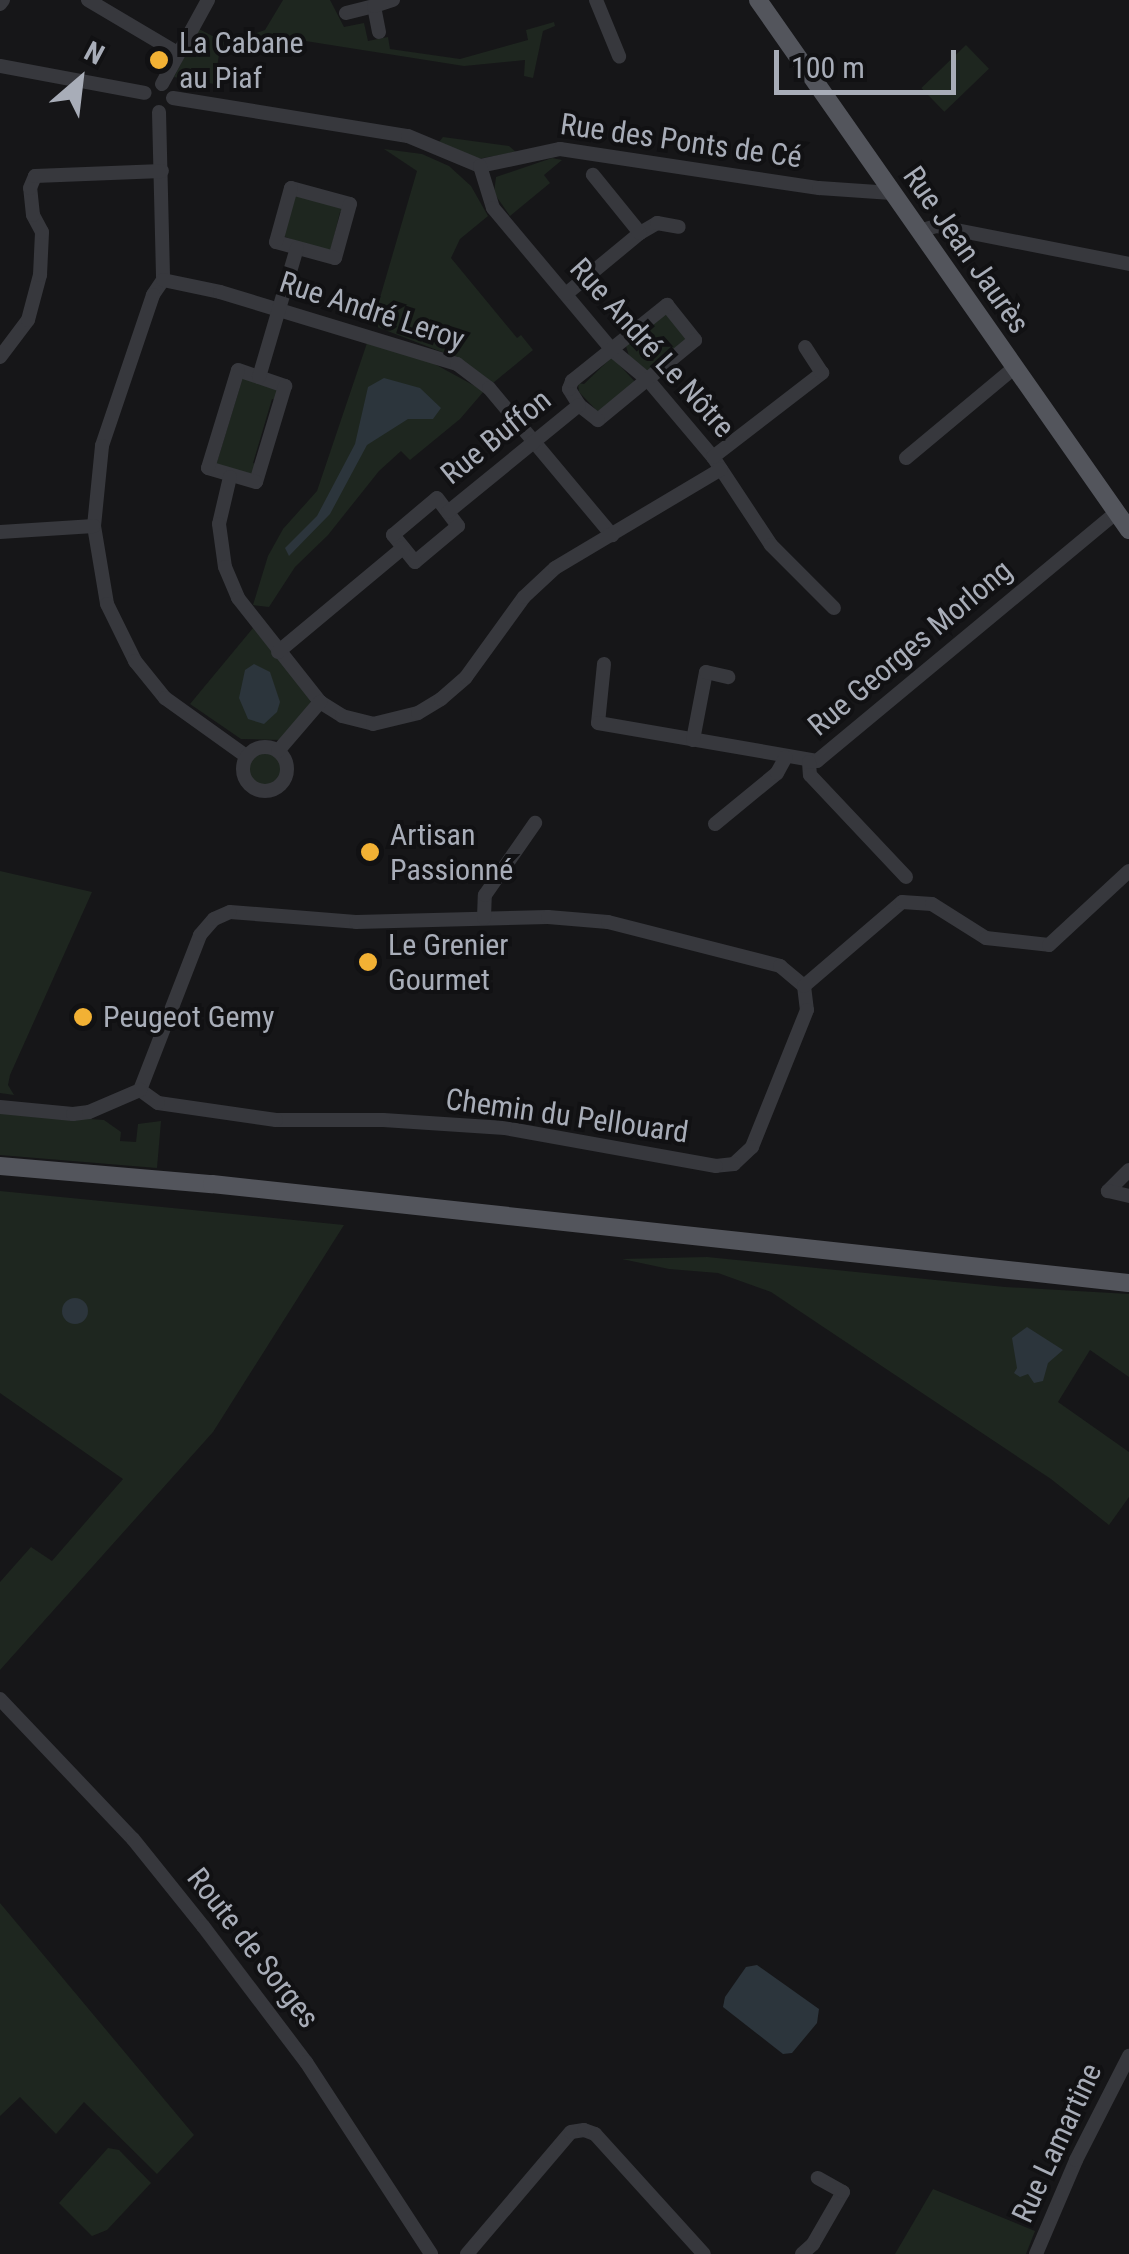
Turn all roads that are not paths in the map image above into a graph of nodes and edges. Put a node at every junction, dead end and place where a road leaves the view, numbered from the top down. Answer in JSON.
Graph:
{"nodes":[{"id":1,"x":88,"y":0,"type":"edge"},
{"id":2,"x":208,"y":0,"type":"edge"},
{"id":3,"x":393,"y":0,"type":"edge"},
{"id":4,"x":596,"y":0,"type":"edge"},
{"id":5,"x":758,"y":0,"type":"edge"},
{"id":6,"x":374,"y":6,"type":"junction"},
{"id":7,"x":346,"y":13,"type":"dead end"},
{"id":8,"x":379,"y":32,"type":"dead end"},
{"id":9,"x":176,"y":52,"type":"junction"},
{"id":10,"x":619,"y":56,"type":"dead end"},
{"id":11,"x":0,"y":66,"type":"edge"},
{"id":12,"x":162,"y":84,"type":"junction"},
{"id":13,"x":144,"y":94,"type":"junction"},
{"id":14,"x":173,"y":98,"type":"junction"},
{"id":15,"x":160,"y":112,"type":"junction"},
{"id":16,"x":480,"y":166,"type":"junction"},
{"id":17,"x":162,"y":171,"type":"junction"},
{"id":18,"x":593,"y":175,"type":"dead end"},
{"id":19,"x":892,"y":192,"type":"junction"},
{"id":20,"x":679,"y":227,"type":"dead end"},
{"id":21,"x":920,"y":231,"type":"junction"},
{"id":22,"x":640,"y":233,"type":"junction"},
{"id":23,"x":297,"y":248,"type":"junction"},
{"id":24,"x":1129,"y":264,"type":"edge"},
{"id":25,"x":162,"y":280,"type":"junction"},
{"id":26,"x":566,"y":294,"type":"junction"},
{"id":27,"x":280,"y":310,"type":"junction"},
{"id":28,"x":805,"y":347,"type":"dead end"},
{"id":29,"x":612,"y":350,"type":"junction"},
{"id":30,"x":0,"y":357,"type":"edge"},
{"id":31,"x":1014,"y":368,"type":"junction"},
{"id":32,"x":259,"y":377,"type":"junction"},
{"id":33,"x":648,"y":380,"type":"junction"},
{"id":34,"x":579,"y":405,"type":"junction"},
{"id":35,"x":534,"y":442,"type":"junction"},
{"id":36,"x":906,"y":458,"type":"dead end"},
{"id":37,"x":717,"y":462,"type":"junction"},
{"id":38,"x":230,"y":477,"type":"junction"},
{"id":39,"x":448,"y":512,"type":"junction"},
{"id":40,"x":1116,"y":512,"type":"junction"},
{"id":41,"x":94,"y":526,"type":"junction"},
{"id":42,"x":1129,"y":530,"type":"edge"},
{"id":43,"x":0,"y":532,"type":"edge"},
{"id":44,"x":612,"y":534,"type":"junction"},
{"id":45,"x":403,"y":548,"type":"junction"},
{"id":46,"x":834,"y":608,"type":"dead end"},
{"id":47,"x":278,"y":652,"type":"junction"},
{"id":48,"x":604,"y":664,"type":"dead end"},
{"id":49,"x":728,"y":676,"type":"dead end"},
{"id":50,"x":320,"y":702,"type":"junction"},
{"id":51,"x":692,"y":740,"type":"junction"},
{"id":52,"x":278,"y":751,"type":"junction"},
{"id":53,"x":246,"y":756,"type":"junction"},
{"id":54,"x":786,"y":757,"type":"junction"},
{"id":55,"x":809,"y":762,"type":"junction"},
{"id":56,"x":534,"y":824,"type":"dead end"},
{"id":57,"x":715,"y":824,"type":"dead end"},
{"id":58,"x":1129,"y":870,"type":"edge"},
{"id":59,"x":906,"y":877,"type":"dead end"},
{"id":60,"x":484,"y":918,"type":"junction"},
{"id":61,"x":804,"y":986,"type":"junction"},
{"id":62,"x":140,"y":1090,"type":"junction"},
{"id":63,"x":0,"y":1107,"type":"edge"},
{"id":64,"x":0,"y":1166,"type":"edge"},
{"id":65,"x":1129,"y":1170,"type":"edge"},
{"id":66,"x":1129,"y":1196,"type":"edge"},
{"id":67,"x":1129,"y":1280,"type":"edge"},
{"id":68,"x":0,"y":1699,"type":"edge"},
{"id":69,"x":1129,"y":2056,"type":"edge"},
{"id":70,"x":818,"y":2178,"type":"dead end"},
{"id":71,"x":432,"y":2254,"type":"edge"},
{"id":72,"x":467,"y":2254,"type":"edge"},
{"id":73,"x":704,"y":2254,"type":"edge"},
{"id":74,"x":802,"y":2254,"type":"edge"},
{"id":75,"x":1036,"y":2254,"type":"edge"}],
"edges":[{"from":1,"to":9,"type":"street"},
{"from":2,"to":9,"type":"street"},
{"from":3,"to":6,"type":"street"},
{"from":4,"to":10,"type":"street"},
{"from":5,"to":19,"type":"main road","name":"Rue Jean Jaurès"},
{"from":6,"to":7,"type":"street"},
{"from":6,"to":8,"type":"street"},
{"from":9,"to":12,"type":"street"},
{"from":11,"to":13,"type":"street"},
{"from":12,"to":13,"type":"street"},
{"from":12,"to":14,"type":"street"},
{"from":13,"to":15,"type":"street"},
{"from":14,"to":15,"type":"street"},
{"from":14,"to":16,"type":"street"},
{"from":15,"to":17,"type":"street"},
{"from":16,"to":19,"type":"street","name":"Rue des Ponts de Cé"},
{"from":16,"to":26,"type":"street","name":"Rue André Le Nôtre"},
{"from":17,"to":25,"type":"street"},
{"from":17,"to":30,"type":"street"},
{"from":18,"to":22,"type":"street"},
{"from":19,"to":21,"type":"main road","name":"Rue Jean Jaurès"},
{"from":20,"to":22,"type":"street"},
{"from":21,"to":24,"type":"street"},
{"from":21,"to":31,"type":"main road","name":"Rue Jean Jaurès"},
{"from":22,"to":26,"type":"street"},
{"from":23,"to":23,"type":"street"},
{"from":23,"to":27,"type":"street"},
{"from":25,"to":27,"type":"street","name":"Rue André Leroy"},
{"from":25,"to":41,"type":"street"},
{"from":26,"to":29,"type":"street","name":"Rue André Le Nôtre"},
{"from":27,"to":32,"type":"street"},
{"from":27,"to":35,"type":"street","name":"Rue André Leroy"},
{"from":28,"to":37,"type":"street"},
{"from":29,"to":33,"type":"street","name":"Rue André Le Nôtre"},
{"from":29,"to":33,"type":"street","name":"Rue Buffon"},
{"from":29,"to":34,"type":"street","name":"Rue Buffon"},
{"from":31,"to":36,"type":"street"},
{"from":31,"to":40,"type":"main road","name":"Rue Jean Jaurès"},
{"from":32,"to":38,"type":"street"},
{"from":32,"to":38,"type":"street"},
{"from":33,"to":34,"type":"street","name":"Rue Buffon"},
{"from":33,"to":37,"type":"street","name":"Rue André Le Nôtre"},
{"from":34,"to":35,"type":"street","name":"Rue Buffon"},
{"from":35,"to":39,"type":"street","name":"Rue Buffon"},
{"from":35,"to":44,"type":"street","name":"Rue André Leroy"},
{"from":37,"to":44,"type":"street"},
{"from":37,"to":46,"type":"street","name":"Rue André Le Nôtre"},
{"from":38,"to":47,"type":"street"},
{"from":39,"to":45,"type":"street","name":"Rue Buffon"},
{"from":39,"to":45,"type":"street","name":"Rue Buffon"},
{"from":40,"to":42,"type":"main road","name":"Rue Jean Jaurès"},
{"from":40,"to":55,"type":"street","name":"Rue Georges Morlong"},
{"from":41,"to":43,"type":"street"},
{"from":41,"to":53,"type":"street"},
{"from":44,"to":50,"type":"street"},
{"from":45,"to":47,"type":"street","name":"Rue Buffon"},
{"from":47,"to":50,"type":"street"},
{"from":48,"to":51,"type":"street","name":"Rue Georges Morlong"},
{"from":49,"to":51,"type":"street"},
{"from":50,"to":52,"type":"street"},
{"from":51,"to":54,"type":"street","name":"Rue Georges Morlong"},
{"from":52,"to":53,"type":"street"},
{"from":52,"to":53,"type":"street"},
{"from":54,"to":55,"type":"street","name":"Rue Georges Morlong"},
{"from":54,"to":57,"type":"street"},
{"from":55,"to":59,"type":"street"},
{"from":56,"to":60,"type":"street"},
{"from":58,"to":61,"type":"street"},
{"from":60,"to":61,"type":"street"},
{"from":60,"to":62,"type":"street"},
{"from":61,"to":62,"type":"street","name":"Chemin du Pellouard"},
{"from":62,"to":63,"type":"street"},
{"from":64,"to":67,"type":"main road"},
{"from":65,"to":66,"type":"street"},
{"from":68,"to":71,"type":"street","name":"Route de Sorges"},
{"from":69,"to":75,"type":"street","name":"Rue Lamartine"},
{"from":70,"to":74,"type":"street"},
{"from":72,"to":73,"type":"street"}]}
